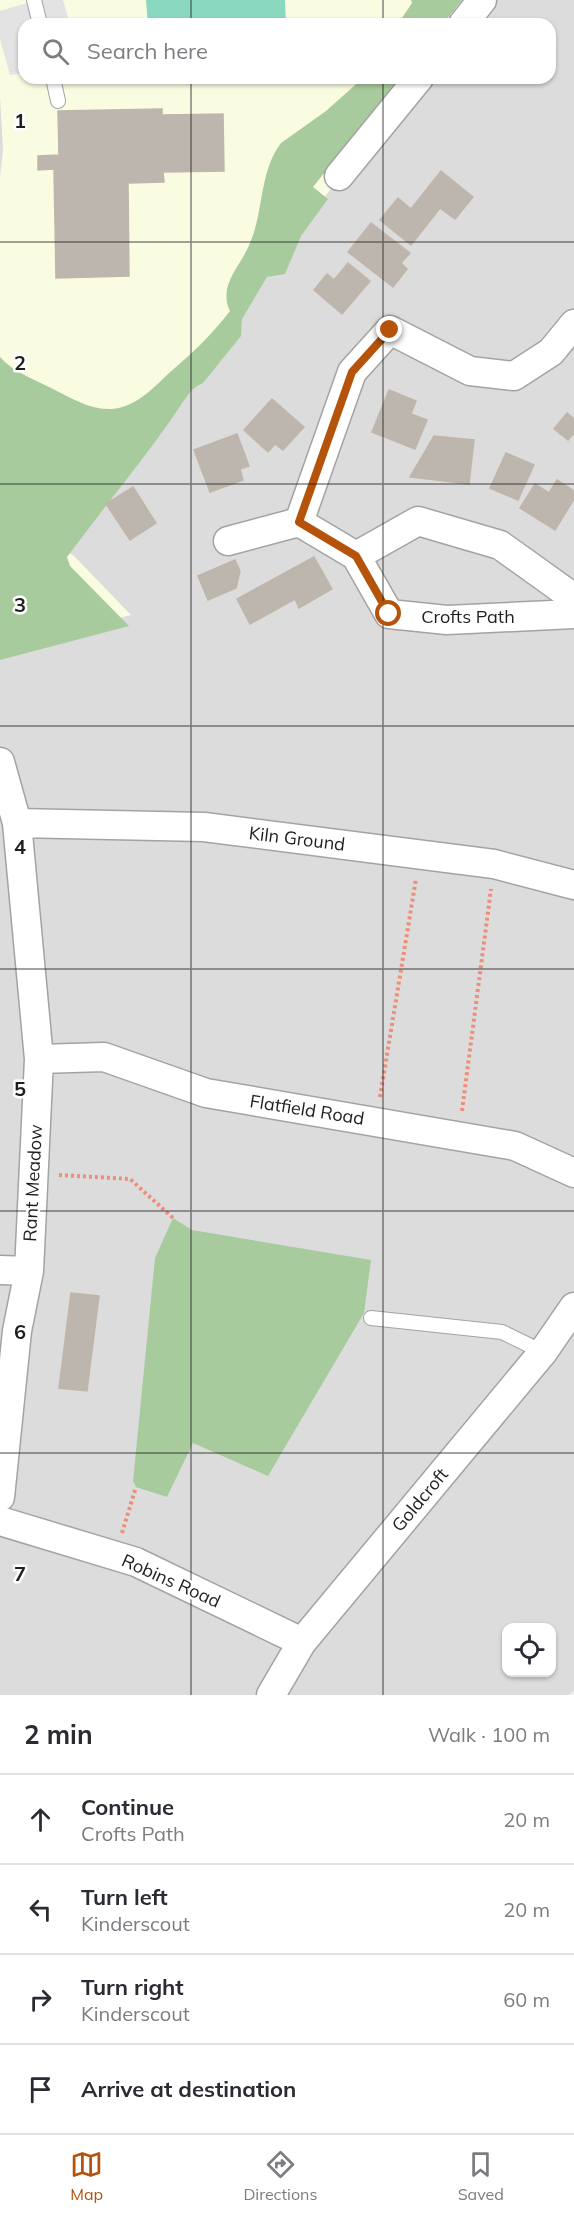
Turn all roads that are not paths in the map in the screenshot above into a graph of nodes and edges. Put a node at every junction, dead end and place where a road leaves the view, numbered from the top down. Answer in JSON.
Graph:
{"nodes":[{"id":1,"x":34,"y":0,"type":"edge"},
{"id":2,"x":482,"y":0,"type":"edge"},
{"id":3,"x":38,"y":18,"type":"edge"},
{"id":4,"x":468,"y":18,"type":"edge"},
{"id":5,"x":54,"y":84,"type":"edge"},
{"id":6,"x":414,"y":84,"type":"edge"},
{"id":7,"x":58,"y":101,"type":"dead end"},
{"id":8,"x":339,"y":176,"type":"dead end"},
{"id":9,"x":574,"y":324,"type":"edge"},
{"id":10,"x":299,"y":522,"type":"junction"},
{"id":11,"x":228,"y":541,"type":"dead end"},
{"id":12,"x":356,"y":556,"type":"junction"},
{"id":13,"x":574,"y":598,"type":"edge"},
{"id":14,"x":574,"y":614,"type":"edge"},
{"id":15,"x":0,"y":762,"type":"edge"},
{"id":16,"x":17,"y":823,"type":"junction"},
{"id":17,"x":574,"y":885,"type":"edge"},
{"id":18,"x":39,"y":1059,"type":"junction"},
{"id":19,"x":574,"y":1173,"type":"edge"},
{"id":20,"x":0,"y":1270,"type":"edge"},
{"id":21,"x":29,"y":1271,"type":"junction"},
{"id":22,"x":574,"y":1307,"type":"edge"},
{"id":23,"x":371,"y":1318,"type":"dead end"},
{"id":24,"x":543,"y":1352,"type":"junction"},
{"id":25,"x":0,"y":1497,"type":"edge"},
{"id":26,"x":0,"y":1521,"type":"edge"},
{"id":27,"x":302,"y":1642,"type":"junction"},
{"id":28,"x":271,"y":1695,"type":"edge"}],
"edges":[{"from":1,"to":3,"type":"lane"},
{"from":2,"to":4,"type":"street"},
{"from":5,"to":7,"type":"lane"},
{"from":6,"to":8,"type":"street"},
{"from":9,"to":10,"type":"street"},
{"from":10,"to":11,"type":"street"},
{"from":10,"to":12,"type":"street"},
{"from":12,"to":13,"type":"street"},
{"from":12,"to":14,"type":"street","name":"Crofts Path"},
{"from":15,"to":16,"type":"street","name":"Rant Meadow"},
{"from":16,"to":17,"type":"street","name":"Kiln Ground"},
{"from":16,"to":18,"type":"street","name":"Rant Meadow"},
{"from":18,"to":19,"type":"street","name":"Flatfield Road"},
{"from":18,"to":21,"type":"street","name":"Rant Meadow"},
{"from":20,"to":21,"type":"street"},
{"from":21,"to":25,"type":"street","name":"Rant Meadow"},
{"from":22,"to":24,"type":"street","name":"Goldcroft"},
{"from":23,"to":24,"type":"lane"},
{"from":24,"to":27,"type":"street","name":"Goldcroft"},
{"from":26,"to":27,"type":"street","name":"Robins Road"},
{"from":27,"to":28,"type":"street","name":"Goldcroft"}]}
